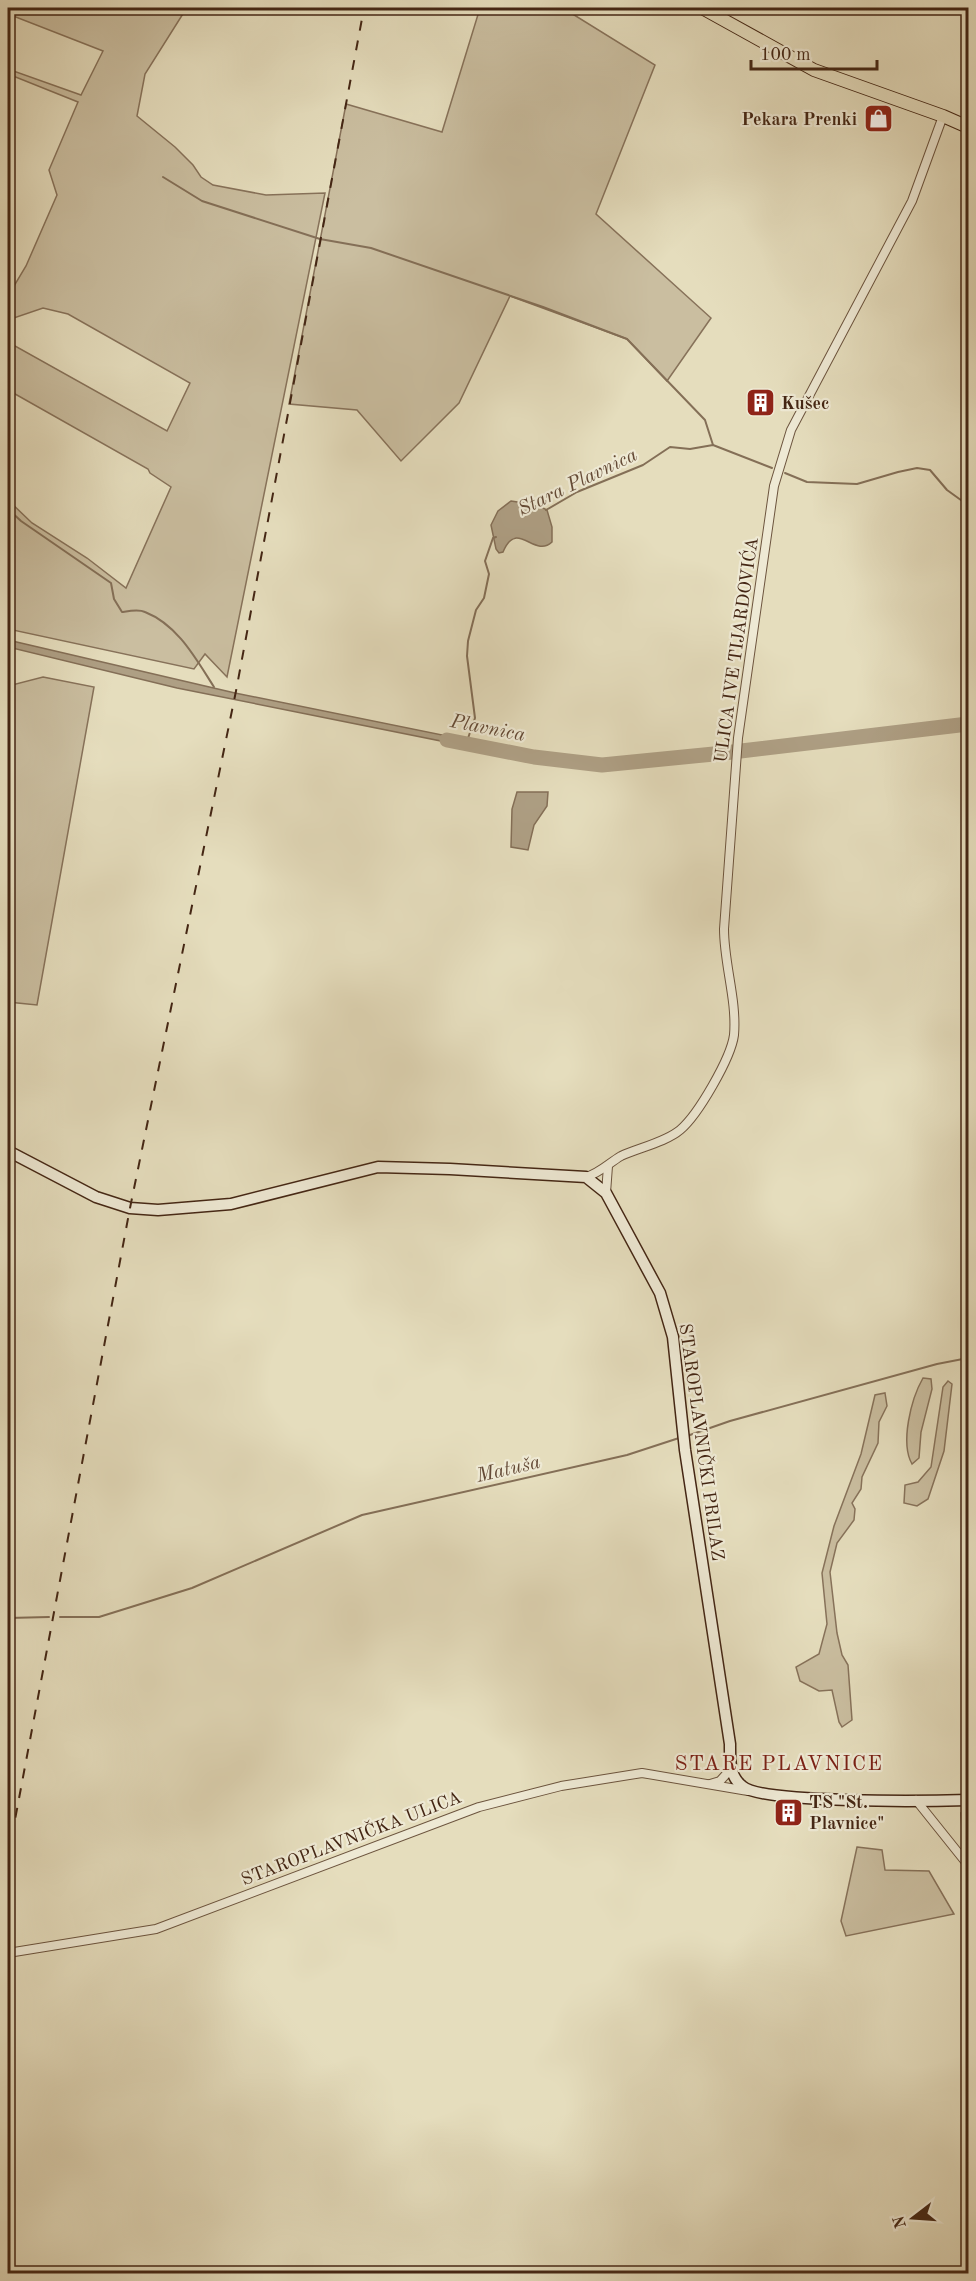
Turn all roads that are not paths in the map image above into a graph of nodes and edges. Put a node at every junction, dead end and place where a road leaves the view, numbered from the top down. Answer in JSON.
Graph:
{"nodes":[{"id":1,"x":702,"y":8,"type":"edge"},
{"id":2,"x":943,"y":116,"type":"junction"},
{"id":3,"x":969,"y":127,"type":"edge"},
{"id":4,"x":8,"y":1151,"type":"edge"},
{"id":5,"x":608,"y":1166,"type":"junction"},
{"id":6,"x":586,"y":1177,"type":"junction"},
{"id":7,"x":606,"y":1192,"type":"junction"},
{"id":8,"x":731,"y":1769,"type":"junction"},
{"id":9,"x":709,"y":1784,"type":"junction"},
{"id":10,"x":748,"y":1791,"type":"junction"},
{"id":11,"x":916,"y":1800,"type":"junction"},
{"id":12,"x":969,"y":1800,"type":"edge"},
{"id":13,"x":969,"y":1865,"type":"edge"},
{"id":14,"x":8,"y":1953,"type":"edge"}],
"edges":[{"from":1,"to":2,"type":"main road"},
{"from":2,"to":3,"type":"main road"},
{"from":2,"to":5,"type":"street","name":"ULICA IVE TIJARDOVIĆA"},
{"from":4,"to":6,"type":"street"},
{"from":5,"to":6,"type":"street","name":"ULICA IVE TIJARDOVIĆA"},
{"from":5,"to":7,"type":"street"},
{"from":6,"to":7,"type":"street","name":"STAROPLAVNIČKI PRILAZ"},
{"from":7,"to":8,"type":"street","name":"STAROPLAVNIČKI PRILAZ"},
{"from":8,"to":9,"type":"street"},
{"from":8,"to":10,"type":"street"},
{"from":9,"to":10,"type":"street","name":"STAROPLAVNIČKA ULICA"},
{"from":9,"to":14,"type":"street","name":"STAROPLAVNIČKA ULICA"},
{"from":10,"to":11,"type":"street","name":"STAROPLAVNIČKA ULICA"},
{"from":11,"to":12,"type":"street","name":"STAROPLAVNIČKA ULICA"},
{"from":11,"to":13,"type":"street"}]}
